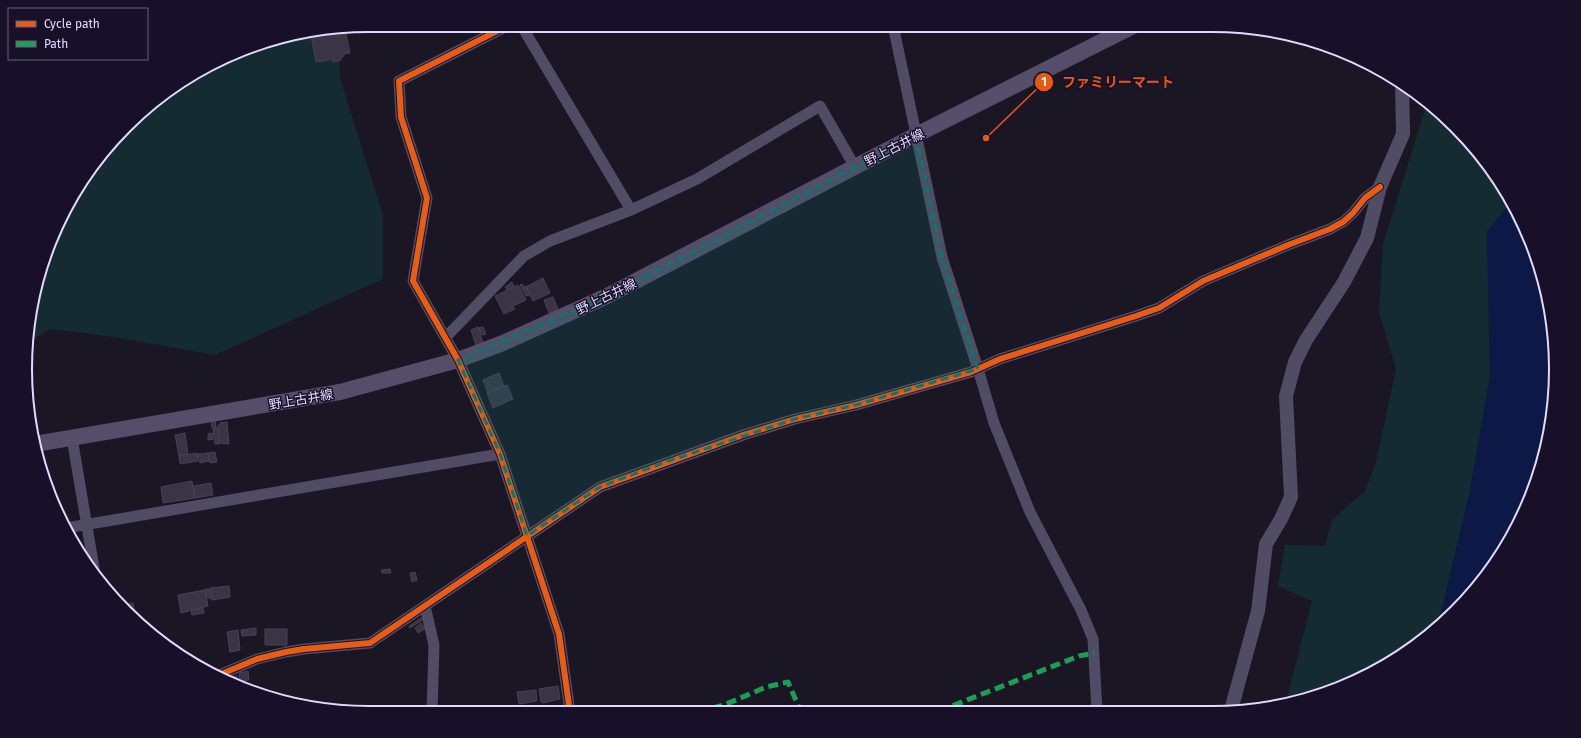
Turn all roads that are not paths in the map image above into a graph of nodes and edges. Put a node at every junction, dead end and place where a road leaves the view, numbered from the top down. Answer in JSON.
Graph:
{"nodes":[{"id":1,"x":495,"y":32,"type":"edge"},
{"id":2,"x":525,"y":32,"type":"edge"},
{"id":3,"x":895,"y":32,"type":"edge"},
{"id":4,"x":1120,"y":32,"type":"edge"},
{"id":5,"x":1402,"y":91,"type":"edge"},
{"id":6,"x":916,"y":135,"type":"junction"},
{"id":7,"x":855,"y":167,"type":"junction"},
{"id":8,"x":1380,"y":187,"type":"junction"},
{"id":9,"x":631,"y":210,"type":"junction"},
{"id":10,"x":446,"y":336,"type":"junction"},
{"id":11,"x":458,"y":360,"type":"junction"},
{"id":12,"x":978,"y":369,"type":"junction"},
{"id":13,"x":72,"y":438,"type":"junction"},
{"id":14,"x":40,"y":443,"type":"edge"},
{"id":15,"x":500,"y":454,"type":"junction"},
{"id":16,"x":86,"y":524,"type":"junction"},
{"id":17,"x":71,"y":527,"type":"edge"},
{"id":18,"x":527,"y":536,"type":"junction"},
{"id":19,"x":93,"y":561,"type":"edge"},
{"id":20,"x":426,"y":606,"type":"junction"},
{"id":21,"x":224,"y":673,"type":"edge"},
{"id":22,"x":1232,"y":705,"type":"edge"},
{"id":23,"x":432,"y":706,"type":"edge"},
{"id":24,"x":569,"y":706,"type":"edge"},
{"id":25,"x":1097,"y":706,"type":"edge"}],
"edges":[{"from":1,"to":10,"type":"street"},
{"from":2,"to":9,"type":"street"},
{"from":3,"to":6,"type":"street"},
{"from":4,"to":6,"type":"main road","name":"野上古井線"},
{"from":5,"to":8,"type":"street"},
{"from":6,"to":7,"type":"main road","name":"野上古井線"},
{"from":6,"to":12,"type":"street"},
{"from":7,"to":9,"type":"street"},
{"from":7,"to":11,"type":"main road","name":"野上古井線"},
{"from":8,"to":12,"type":"street"},
{"from":8,"to":22,"type":"street"},
{"from":9,"to":10,"type":"street"},
{"from":10,"to":11,"type":"street"},
{"from":11,"to":13,"type":"main road","name":"野上古井線"},
{"from":11,"to":15,"type":"street"},
{"from":12,"to":18,"type":"street"},
{"from":12,"to":25,"type":"street"},
{"from":13,"to":14,"type":"main road","name":"野上古井線"},
{"from":13,"to":16,"type":"street"},
{"from":15,"to":16,"type":"street"},
{"from":15,"to":18,"type":"street"},
{"from":16,"to":17,"type":"street"},
{"from":16,"to":19,"type":"street"},
{"from":18,"to":20,"type":"street"},
{"from":18,"to":24,"type":"street"},
{"from":20,"to":21,"type":"street"},
{"from":20,"to":23,"type":"street"}]}
